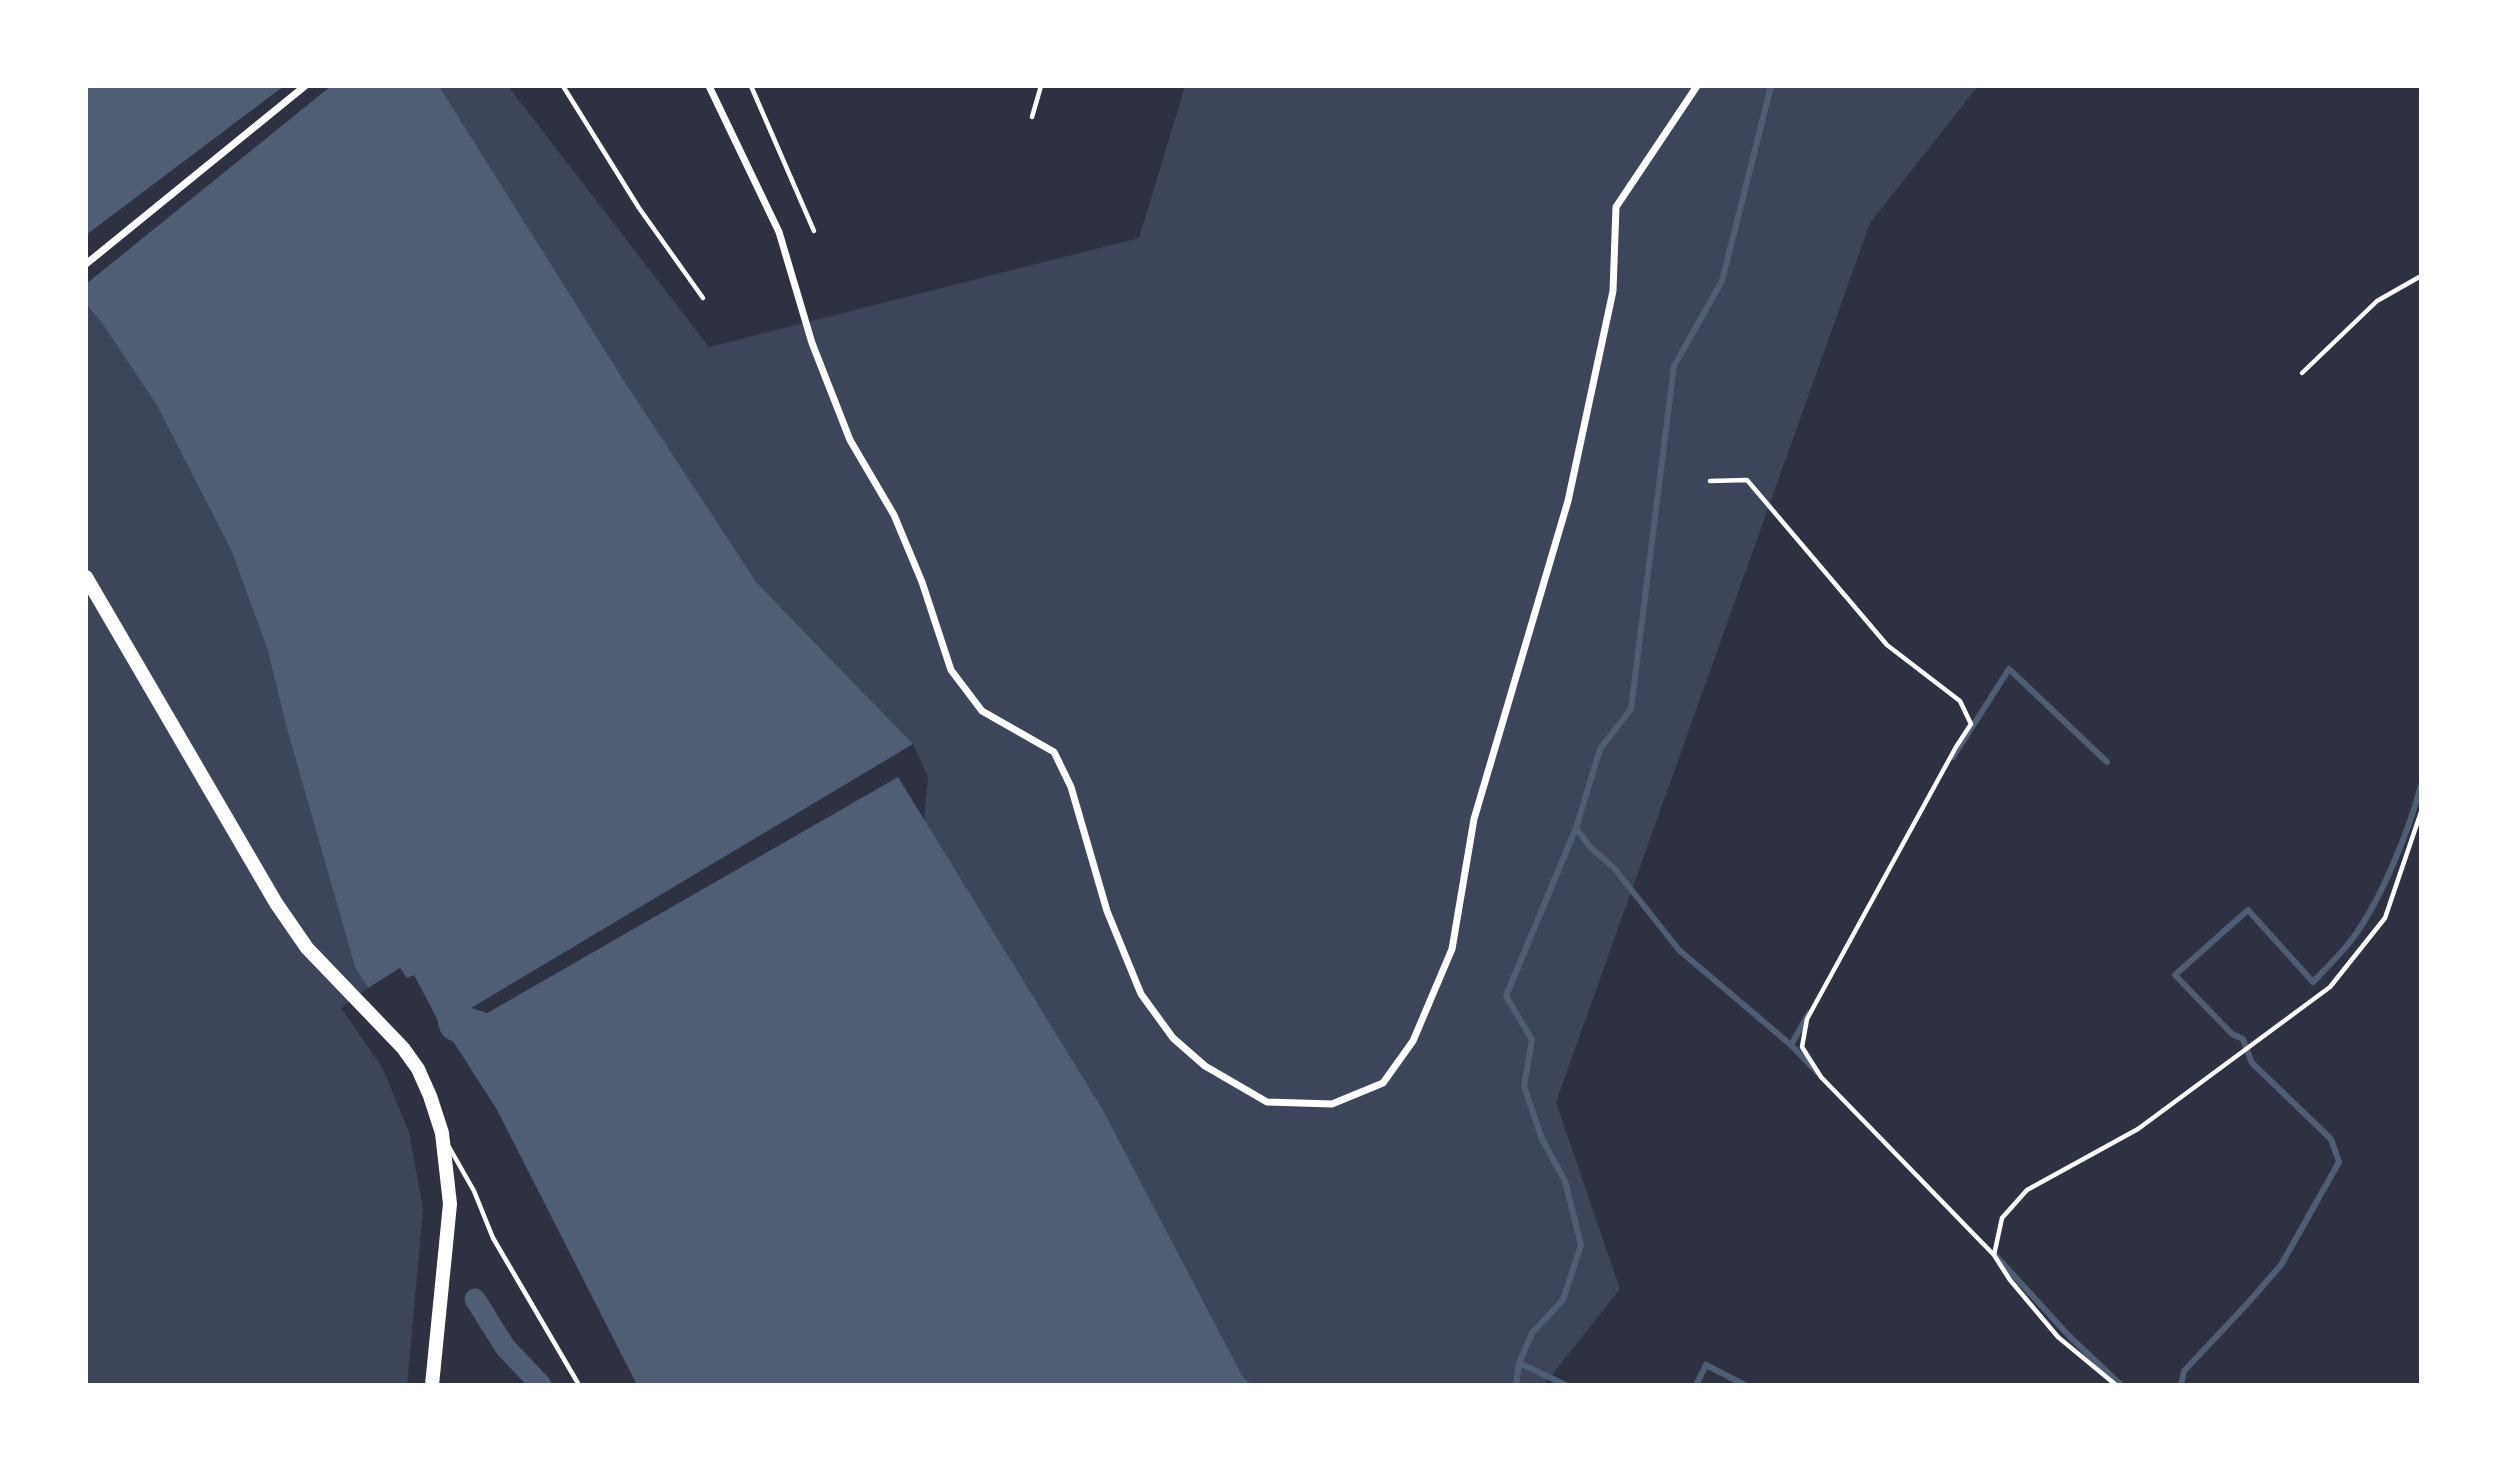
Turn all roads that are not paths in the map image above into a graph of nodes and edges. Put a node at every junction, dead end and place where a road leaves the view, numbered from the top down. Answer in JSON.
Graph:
{"nodes":[{"id":1,"x":305,"y":86,"type":"edge"},
{"id":2,"x":563,"y":86,"type":"edge"},
{"id":3,"x":709,"y":86,"type":"edge"},
{"id":4,"x":751,"y":86,"type":"edge"},
{"id":5,"x":1041,"y":86,"type":"edge"},
{"id":6,"x":1697,"y":86,"type":"edge"},
{"id":7,"x":1032,"y":117,"type":"dead end"},
{"id":8,"x":814,"y":231,"type":"dead end"},
{"id":9,"x":86,"y":264,"type":"edge"},
{"id":10,"x":2421,"y":276,"type":"edge"},
{"id":11,"x":703,"y":298,"type":"dead end"},
{"id":12,"x":2302,"y":373,"type":"dead end"},
{"id":13,"x":1710,"y":481,"type":"dead end"},
{"id":14,"x":86,"y":577,"type":"edge"},
{"id":15,"x":2421,"y":812,"type":"edge"},
{"id":16,"x":442,"y":1133,"type":"junction"},
{"id":17,"x":1994,"y":1255,"type":"junction"},
{"id":18,"x":432,"y":1385,"type":"edge"},
{"id":19,"x":579,"y":1385,"type":"edge"},
{"id":20,"x":2116,"y":1385,"type":"edge"}],
"edges":[{"from":1,"to":9,"type":"street"},
{"from":2,"to":11,"type":"lane"},
{"from":3,"to":6,"type":"street"},
{"from":4,"to":8,"type":"lane"},
{"from":5,"to":7,"type":"lane"},
{"from":10,"to":12,"type":"lane"},
{"from":13,"to":17,"type":"lane"},
{"from":14,"to":16,"type":"main road"},
{"from":15,"to":17,"type":"lane"},
{"from":16,"to":18,"type":"main road"},
{"from":16,"to":19,"type":"lane"},
{"from":17,"to":20,"type":"lane"}]}
